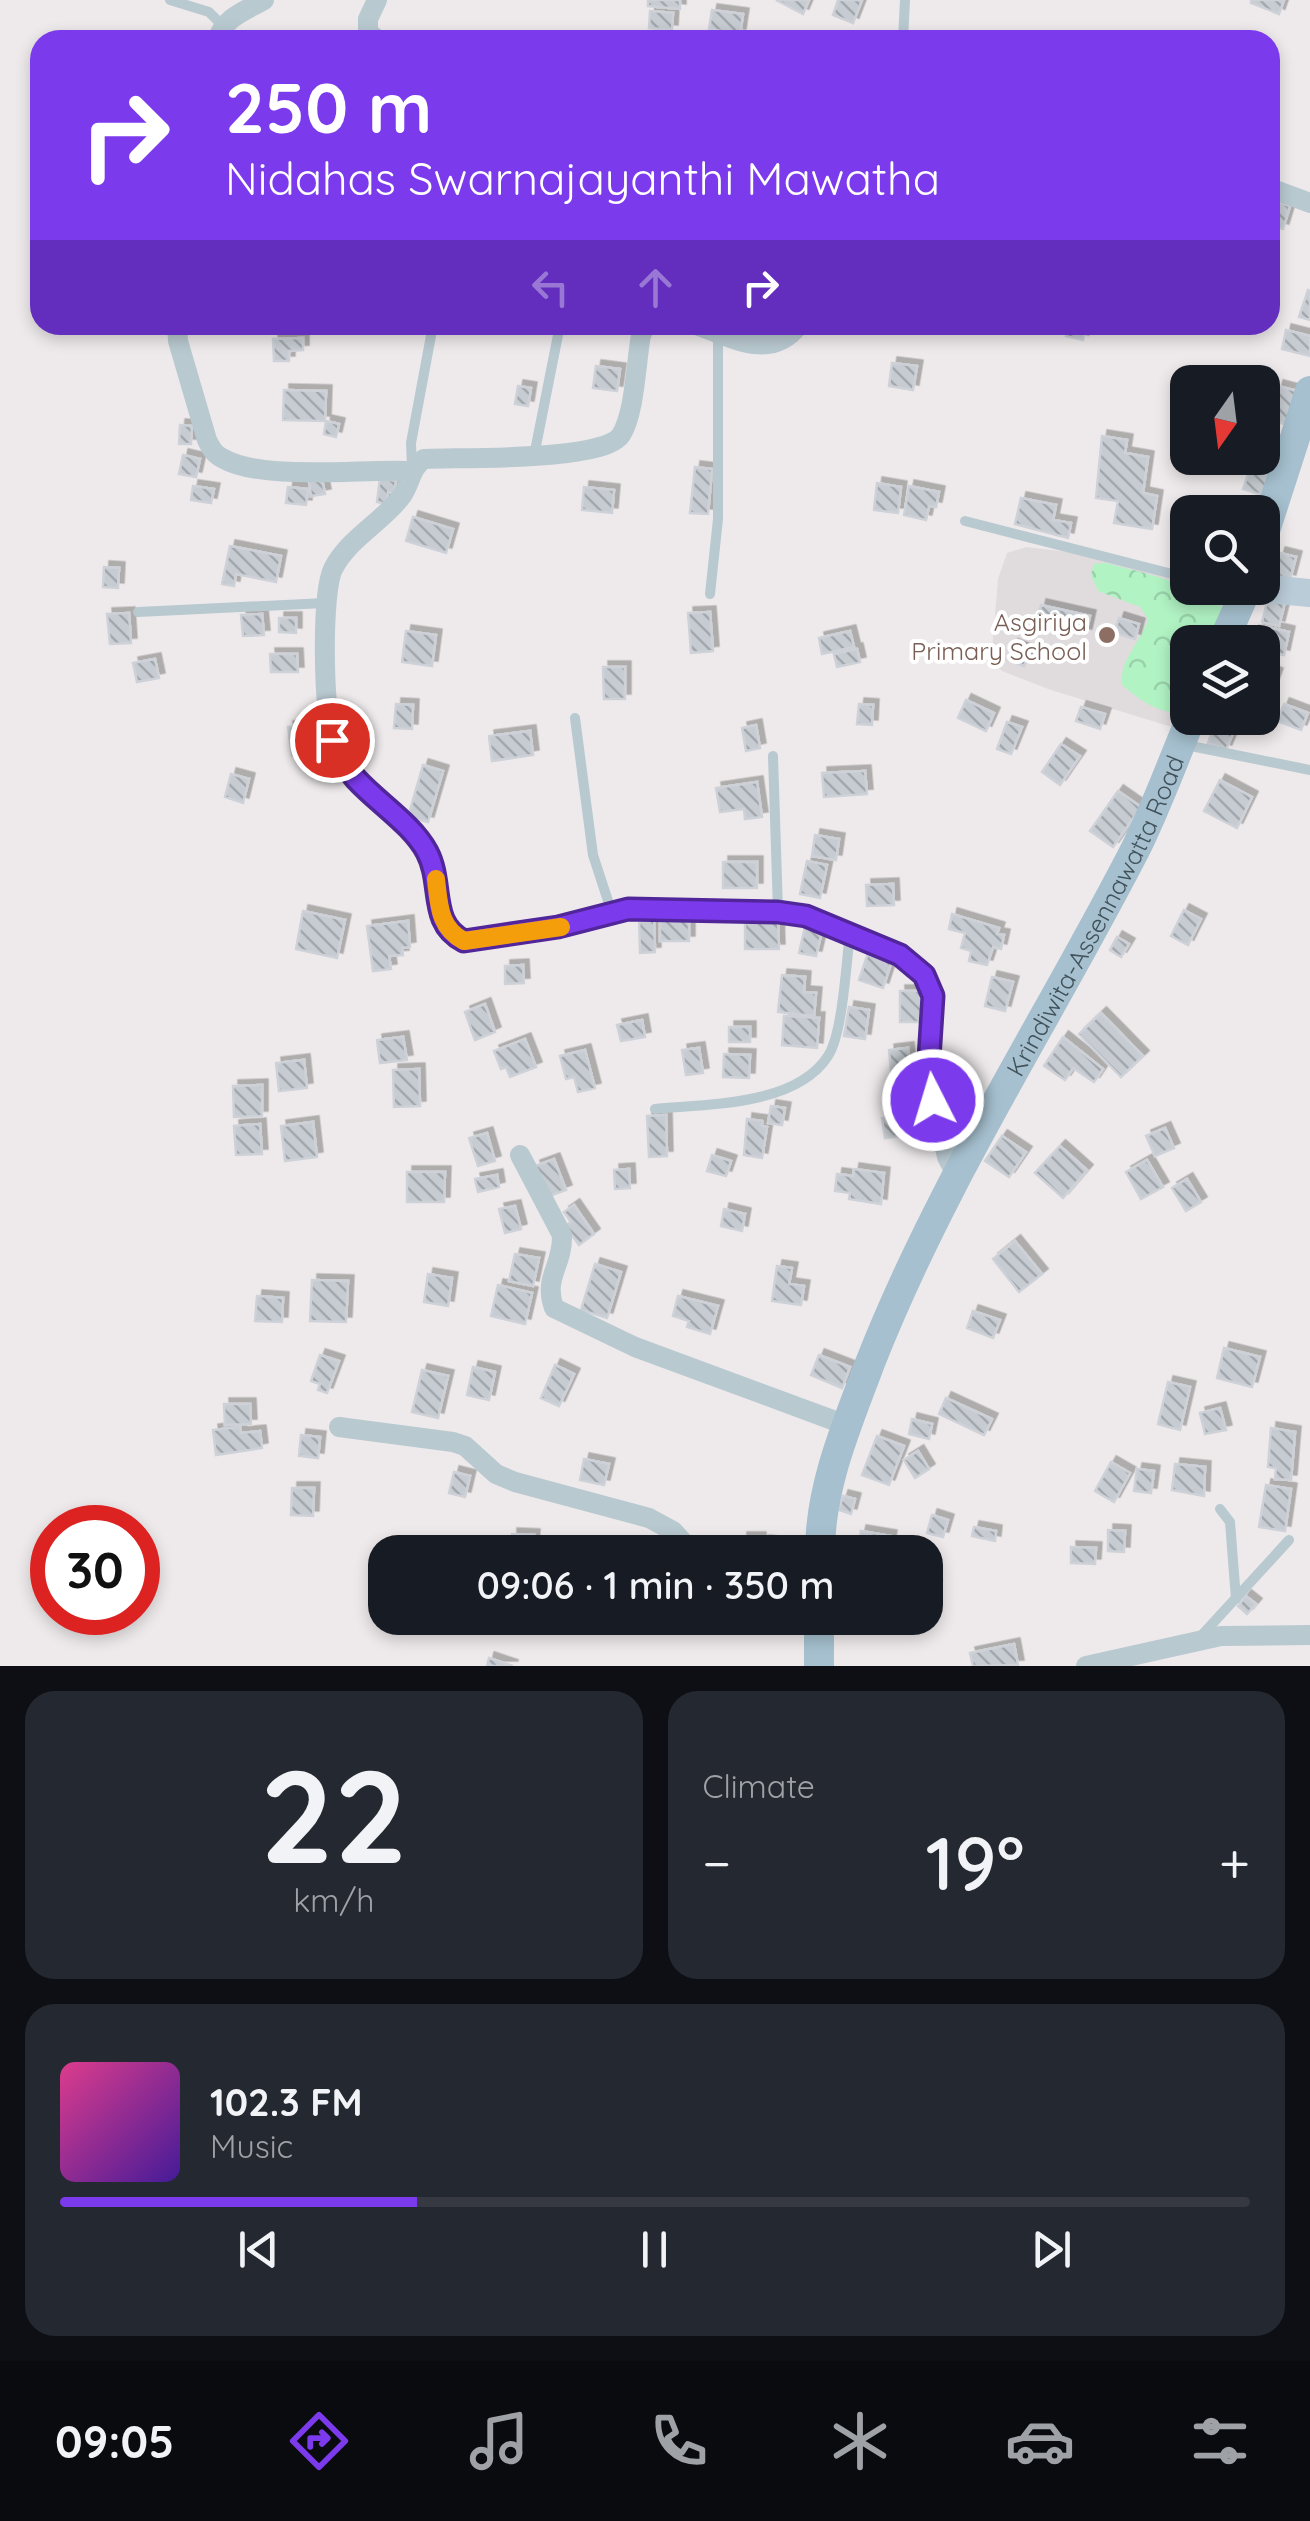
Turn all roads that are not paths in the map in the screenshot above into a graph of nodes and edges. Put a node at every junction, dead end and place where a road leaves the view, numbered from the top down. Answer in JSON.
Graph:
{"nodes":[{"id":1,"x":170,"y":0,"type":"edge"},
{"id":2,"x":264,"y":0,"type":"edge"},
{"id":3,"x":377,"y":0,"type":"edge"},
{"id":4,"x":905,"y":0,"type":"edge"},
{"id":5,"x":219,"y":30,"type":"edge"},
{"id":6,"x":223,"y":30,"type":"edge"},
{"id":7,"x":368,"y":30,"type":"edge"},
{"id":8,"x":904,"y":30,"type":"edge"},
{"id":9,"x":1280,"y":192,"type":"edge"},
{"id":10,"x":1310,"y":203,"type":"edge"},
{"id":11,"x":178,"y":335,"type":"edge"},
{"id":12,"x":430,"y":335,"type":"edge"},
{"id":13,"x":558,"y":335,"type":"edge"},
{"id":14,"x":641,"y":335,"type":"edge"},
{"id":15,"x":718,"y":335,"type":"edge"},
{"id":16,"x":725,"y":335,"type":"edge"},
{"id":17,"x":790,"y":335,"type":"edge"},
{"id":18,"x":1310,"y":391,"type":"edge"},
{"id":19,"x":534,"y":456,"type":"junction"},
{"id":20,"x":412,"y":471,"type":"junction"},
{"id":21,"x":1276,"y":495,"type":"edge"},
{"id":22,"x":965,"y":521,"type":"dead end"},
{"id":23,"x":1170,"y":573,"type":"edge"},
{"id":24,"x":1280,"y":591,"type":"edge"},
{"id":25,"x":1310,"y":592,"type":"edge"},
{"id":26,"x":710,"y":594,"type":"dead end"},
{"id":27,"x":325,"y":603,"type":"junction"},
{"id":28,"x":138,"y":612,"type":"dead end"},
{"id":29,"x":574,"y":718,"type":"dead end"},
{"id":30,"x":1184,"y":735,"type":"edge"},
{"id":31,"x":1199,"y":735,"type":"edge"},
{"id":32,"x":773,"y":756,"type":"dead end"},
{"id":33,"x":1310,"y":770,"type":"edge"},
{"id":34,"x":612,"y":912,"type":"junction"},
{"id":35,"x":778,"y":912,"type":"junction"},
{"id":36,"x":851,"y":933,"type":"junction"},
{"id":37,"x":655,"y":1109,"type":"dead end"},
{"id":38,"x":520,"y":1155,"type":"dead end"},
{"id":39,"x":956,"y":1174,"type":"junction"},
{"id":40,"x":846,"y":1425,"type":"junction"},
{"id":41,"x":339,"y":1427,"type":"dead end"},
{"id":42,"x":1220,"y":1508,"type":"dead end"},
{"id":43,"x":677,"y":1535,"type":"edge"},
{"id":44,"x":820,"y":1535,"type":"edge"},
{"id":45,"x":1289,"y":1540,"type":"dead end"},
{"id":46,"x":1236,"y":1598,"type":"junction"},
{"id":47,"x":819,"y":1635,"type":"edge"},
{"id":48,"x":1310,"y":1636,"type":"edge"},
{"id":49,"x":1198,"y":1640,"type":"junction"},
{"id":50,"x":819,"y":1666,"type":"edge"},
{"id":51,"x":1086,"y":1666,"type":"edge"}],
"edges":[{"from":1,"to":5,"type":"lane"},
{"from":2,"to":6,"type":"street"},
{"from":3,"to":7,"type":"street"},
{"from":4,"to":8,"type":"lane"},
{"from":9,"to":10,"type":"street"},
{"from":11,"to":20,"type":"street"},
{"from":12,"to":20,"type":"lane"},
{"from":13,"to":19,"type":"lane"},
{"from":14,"to":19,"type":"street"},
{"from":15,"to":26,"type":"lane"},
{"from":16,"to":17,"type":"street"},
{"from":18,"to":21,"type":"main road"},
{"from":19,"to":20,"type":"street"},
{"from":20,"to":27,"type":"street"},
{"from":22,"to":23,"type":"lane"},
{"from":24,"to":25,"type":"street"},
{"from":27,"to":28,"type":"lane"},
{"from":27,"to":34,"type":"street"},
{"from":29,"to":34,"type":"lane"},
{"from":30,"to":39,"type":"main road","name":"Krindiwita-Assennawatta Road"},
{"from":31,"to":33,"type":"lane"},
{"from":32,"to":35,"type":"lane"},
{"from":34,"to":35,"type":"street"},
{"from":35,"to":36,"type":"street"},
{"from":36,"to":37,"type":"lane"},
{"from":36,"to":39,"type":"street"},
{"from":38,"to":40,"type":"street"},
{"from":39,"to":40,"type":"main road","name":"Krindiwita-Assennawatta Road"},
{"from":40,"to":44,"type":"main road","name":"Krindiwita-Assennawatta Road"},
{"from":41,"to":43,"type":"street"},
{"from":42,"to":46,"type":"lane"},
{"from":45,"to":46,"type":"lane"},
{"from":46,"to":49,"type":"lane"},
{"from":47,"to":50,"type":"main road"},
{"from":48,"to":49,"type":"street"},
{"from":49,"to":51,"type":"street"}]}
